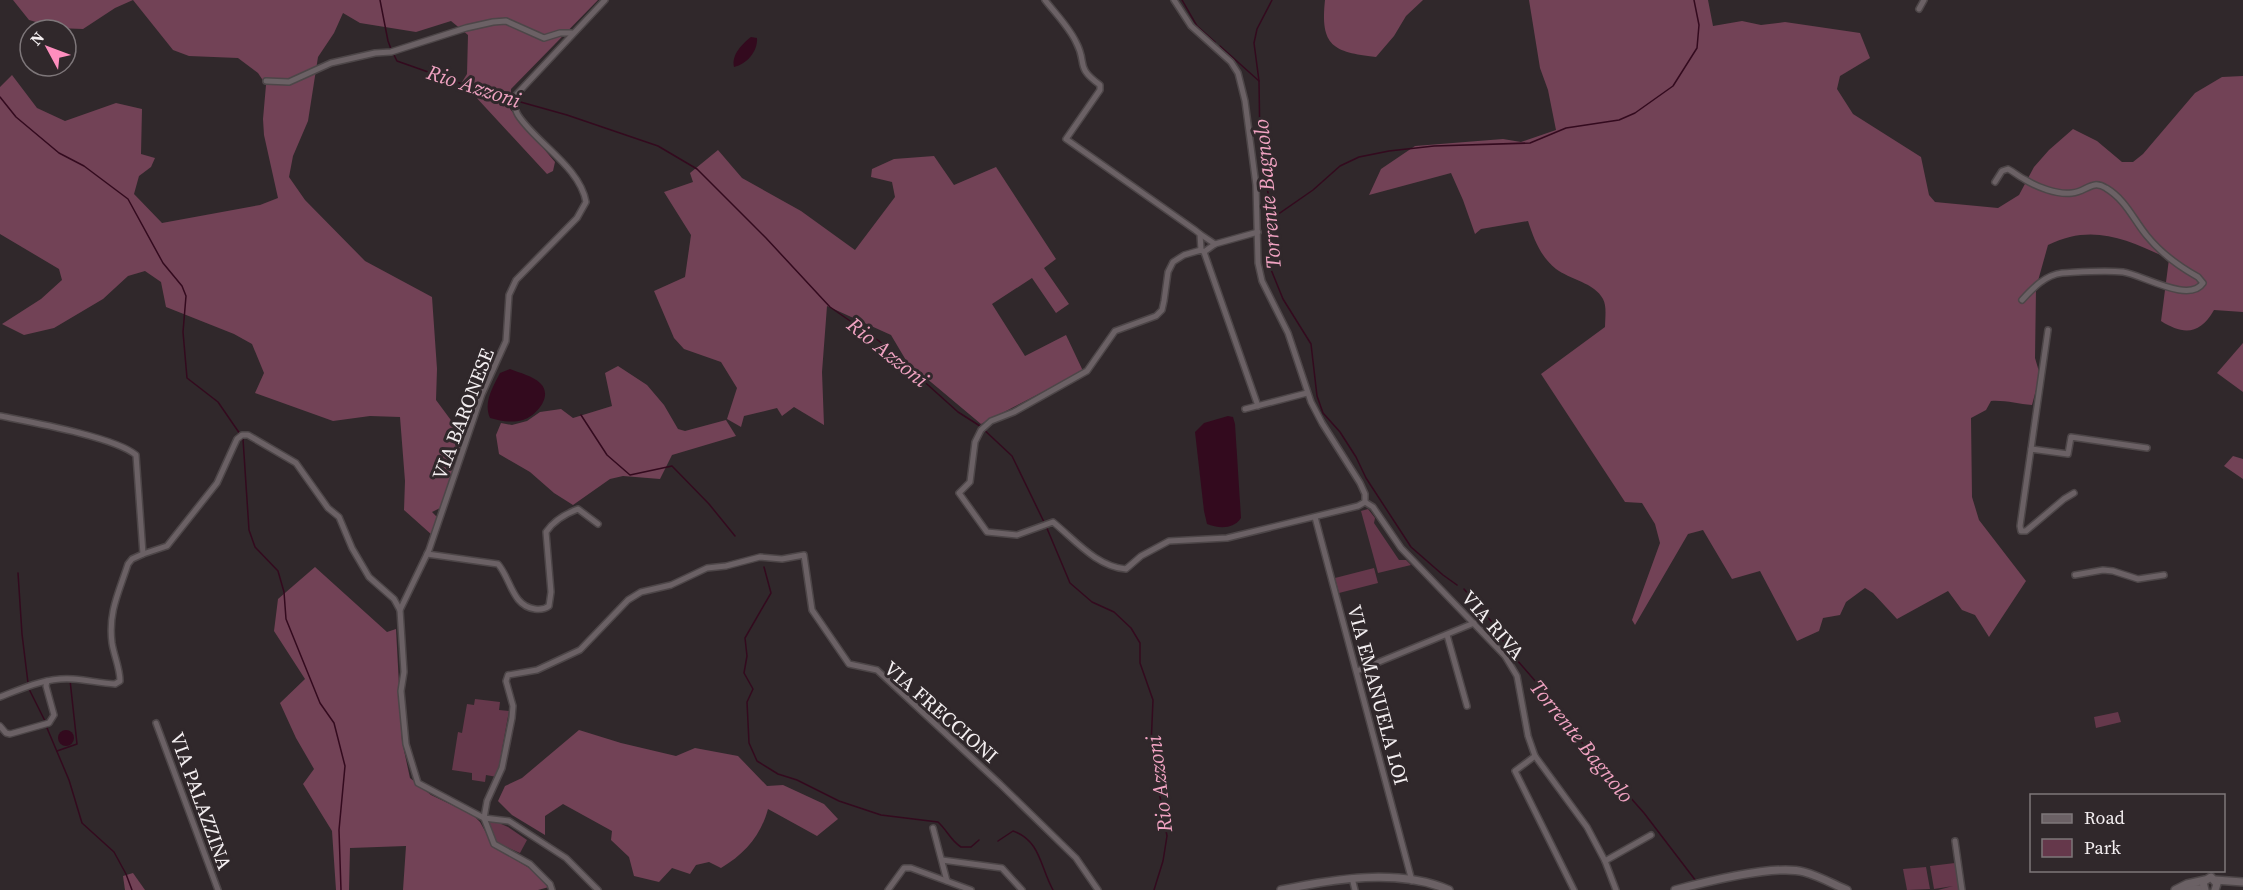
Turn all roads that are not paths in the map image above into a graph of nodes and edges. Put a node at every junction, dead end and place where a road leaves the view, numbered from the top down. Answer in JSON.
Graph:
{"nodes":[{"id":1,"x":605,"y":0,"type":"edge"},
{"id":2,"x":1045,"y":0,"type":"edge"},
{"id":3,"x":1174,"y":0,"type":"edge"},
{"id":4,"x":1924,"y":0,"type":"edge"},
{"id":5,"x":1919,"y":9,"type":"dead end"},
{"id":6,"x":572,"y":33,"type":"junction"},
{"id":7,"x":266,"y":81,"type":"dead end"},
{"id":8,"x":1995,"y":182,"type":"dead end"},
{"id":9,"x":1258,"y":232,"type":"junction"},
{"id":10,"x":1200,"y":234,"type":"junction"},
{"id":11,"x":1215,"y":244,"type":"junction"},
{"id":12,"x":1202,"y":251,"type":"junction"},
{"id":13,"x":2022,"y":300,"type":"dead end"},
{"id":14,"x":2048,"y":330,"type":"dead end"},
{"id":15,"x":1308,"y":393,"type":"junction"},
{"id":16,"x":1258,"y":406,"type":"junction"},
{"id":17,"x":1245,"y":409,"type":"dead end"},
{"id":18,"x":0,"y":416,"type":"edge"},
{"id":19,"x":2031,"y":448,"type":"junction"},
{"id":20,"x":2147,"y":448,"type":"dead end"},
{"id":21,"x":2074,"y":493,"type":"dead end"},
{"id":22,"x":1365,"y":502,"type":"junction"},
{"id":23,"x":1315,"y":517,"type":"junction"},
{"id":24,"x":598,"y":524,"type":"dead end"},
{"id":25,"x":143,"y":554,"type":"junction"},
{"id":26,"x":427,"y":554,"type":"junction"},
{"id":27,"x":2164,"y":574,"type":"dead end"},
{"id":28,"x":2075,"y":575,"type":"dead end"},
{"id":29,"x":400,"y":610,"type":"junction"},
{"id":30,"x":1474,"y":623,"type":"junction"},
{"id":31,"x":1447,"y":635,"type":"junction"},
{"id":32,"x":1356,"y":671,"type":"junction"},
{"id":33,"x":47,"y":681,"type":"junction"},
{"id":34,"x":0,"y":697,"type":"edge"},
{"id":35,"x":1467,"y":706,"type":"dead end"},
{"id":36,"x":156,"y":723,"type":"dead end"},
{"id":37,"x":0,"y":726,"type":"edge"},
{"id":38,"x":1535,"y":756,"type":"junction"},
{"id":39,"x":484,"y":818,"type":"junction"},
{"id":40,"x":933,"y":828,"type":"dead end"},
{"id":41,"x":1651,"y":835,"type":"dead end"},
{"id":42,"x":1955,"y":841,"type":"dead end"},
{"id":43,"x":942,"y":860,"type":"junction"},
{"id":44,"x":1605,"y":861,"type":"junction"},
{"id":45,"x":1352,"y":878,"type":"junction"},
{"id":46,"x":2205,"y":880,"type":"junction"},
{"id":47,"x":2216,"y":880,"type":"junction"},
{"id":48,"x":2231,"y":880,"type":"junction"},
{"id":49,"x":947,"y":881,"type":"junction"},
{"id":50,"x":1412,"y":881,"type":"junction"},
{"id":51,"x":2243,"y":882,"type":"edge"},
{"id":52,"x":956,"y":888,"type":"edge"},
{"id":53,"x":2216,"y":889,"type":"edge"},
{"id":54,"x":218,"y":890,"type":"edge"},
{"id":55,"x":552,"y":890,"type":"edge"},
{"id":56,"x":598,"y":890,"type":"edge"},
{"id":57,"x":888,"y":890,"type":"edge"},
{"id":58,"x":971,"y":890,"type":"edge"},
{"id":59,"x":1022,"y":890,"type":"edge"},
{"id":60,"x":1098,"y":890,"type":"edge"},
{"id":61,"x":1281,"y":890,"type":"edge"},
{"id":62,"x":1355,"y":890,"type":"edge"},
{"id":63,"x":1449,"y":890,"type":"edge"},
{"id":64,"x":1574,"y":890,"type":"edge"},
{"id":65,"x":1618,"y":890,"type":"edge"},
{"id":66,"x":1675,"y":890,"type":"edge"},
{"id":67,"x":1847,"y":890,"type":"edge"},
{"id":68,"x":1962,"y":890,"type":"edge"},
{"id":69,"x":2176,"y":890,"type":"edge"},
{"id":70,"x":2204,"y":890,"type":"edge"}],
"edges":[{"from":1,"to":6,"type":"street","name":"VIA BARONESE"},
{"from":2,"to":10,"type":"street"},
{"from":3,"to":9,"type":"street"},
{"from":4,"to":5,"type":"street"},
{"from":6,"to":7,"type":"street"},
{"from":6,"to":26,"type":"street","name":"VIA BARONESE"},
{"from":8,"to":13,"type":"street"},
{"from":9,"to":11,"type":"street"},
{"from":9,"to":15,"type":"street"},
{"from":10,"to":11,"type":"street"},
{"from":10,"to":12,"type":"street"},
{"from":11,"to":12,"type":"street"},
{"from":12,"to":16,"type":"street"},
{"from":12,"to":23,"type":"street"},
{"from":14,"to":19,"type":"street"},
{"from":15,"to":16,"type":"street"},
{"from":15,"to":22,"type":"street"},
{"from":16,"to":17,"type":"street"},
{"from":18,"to":25,"type":"street"},
{"from":19,"to":20,"type":"street"},
{"from":19,"to":21,"type":"street"},
{"from":22,"to":23,"type":"street"},
{"from":22,"to":30,"type":"street","name":"VIA RIVA"},
{"from":23,"to":32,"type":"street","name":"VIA EMANUELA LOI"},
{"from":24,"to":26,"type":"street"},
{"from":25,"to":29,"type":"street"},
{"from":25,"to":33,"type":"street"},
{"from":26,"to":29,"type":"street","name":"VIA BARONESE"},
{"from":27,"to":28,"type":"street"},
{"from":29,"to":39,"type":"street"},
{"from":30,"to":31,"type":"street"},
{"from":30,"to":38,"type":"street","name":"VIA RIVA"},
{"from":31,"to":32,"type":"street"},
{"from":31,"to":35,"type":"street"},
{"from":32,"to":50,"type":"street","name":"VIA EMANUELA LOI"},
{"from":33,"to":34,"type":"street"},
{"from":33,"to":37,"type":"street"},
{"from":36,"to":54,"type":"street","name":"VIA PALAZZINA"},
{"from":38,"to":44,"type":"street","name":"VIA RIVA"},
{"from":38,"to":64,"type":"street"},
{"from":39,"to":55,"type":"street"},
{"from":39,"to":56,"type":"street"},
{"from":39,"to":60,"type":"street","name":"VIA FRECCIONI"},
{"from":40,"to":43,"type":"street"},
{"from":41,"to":44,"type":"street"},
{"from":42,"to":68,"type":"street"},
{"from":43,"to":49,"type":"street"},
{"from":43,"to":59,"type":"street"},
{"from":44,"to":65,"type":"street","name":"VIA RIVA"},
{"from":45,"to":50,"type":"street"},
{"from":45,"to":61,"type":"street"},
{"from":45,"to":62,"type":"street"},
{"from":46,"to":47,"type":"street"},
{"from":46,"to":69,"type":"street"},
{"from":46,"to":70,"type":"street"},
{"from":47,"to":48,"type":"street"},
{"from":47,"to":53,"type":"street"},
{"from":48,"to":51,"type":"street"},
{"from":48,"to":53,"type":"street"},
{"from":49,"to":52,"type":"street"},
{"from":49,"to":57,"type":"street"},
{"from":50,"to":63,"type":"street"},
{"from":52,"to":58,"type":"street"},
{"from":66,"to":67,"type":"street"},
{"from":69,"to":70,"type":"street"}]}
